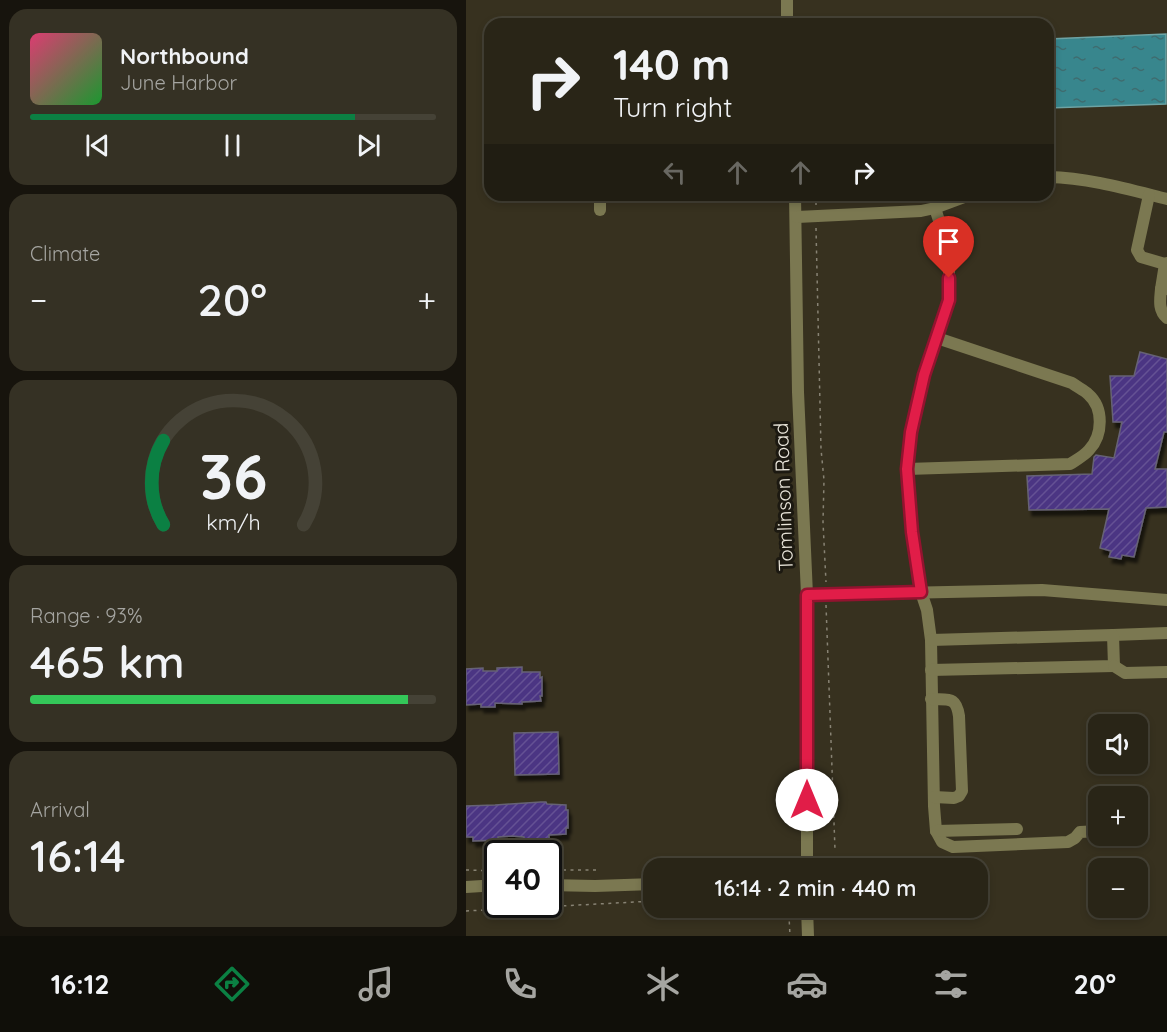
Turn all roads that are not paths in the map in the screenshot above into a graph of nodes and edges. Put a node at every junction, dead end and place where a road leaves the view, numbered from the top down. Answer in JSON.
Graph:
{"nodes":[{"id":1,"x":787,"y":0,"type":"edge"},
{"id":2,"x":787,"y":18,"type":"edge"},
{"id":3,"x":1054,"y":177,"type":"edge"},
{"id":4,"x":1149,"y":195,"type":"junction"},
{"id":5,"x":1166,"y":199,"type":"edge"},
{"id":6,"x":600,"y":201,"type":"edge"},
{"id":7,"x":796,"y":201,"type":"edge"},
{"id":8,"x":954,"y":201,"type":"edge"},
{"id":9,"x":935,"y":208,"type":"junction"},
{"id":10,"x":600,"y":210,"type":"dead end"},
{"id":11,"x":797,"y":217,"type":"junction"},
{"id":12,"x":1166,"y":263,"type":"edge"},
{"id":13,"x":1164,"y":289,"type":"edge"},
{"id":14,"x":1166,"y":318,"type":"edge"},
{"id":15,"x":937,"y":338,"type":"junction"},
{"id":16,"x":907,"y":469,"type":"junction"},
{"id":17,"x":921,"y":592,"type":"junction"},
{"id":18,"x":807,"y":595,"type":"junction"},
{"id":19,"x":1166,"y":600,"type":"edge"},
{"id":20,"x":1166,"y":633,"type":"edge"},
{"id":21,"x":1113,"y":635,"type":"junction"},
{"id":22,"x":931,"y":639,"type":"junction"},
{"id":23,"x":1114,"y":666,"type":"junction"},
{"id":24,"x":931,"y":670,"type":"junction"},
{"id":25,"x":1166,"y":672,"type":"edge"},
{"id":26,"x":931,"y":699,"type":"junction"},
{"id":27,"x":934,"y":797,"type":"junction"},
{"id":28,"x":1017,"y":829,"type":"dead end"},
{"id":29,"x":936,"y":831,"type":"junction"},
{"id":30,"x":1088,"y":832,"type":"edge"},
{"id":31,"x":807,"y":858,"type":"edge"},
{"id":32,"x":643,"y":884,"type":"edge"},
{"id":33,"x":562,"y":885,"type":"edge"},
{"id":34,"x":484,"y":886,"type":"edge"},
{"id":35,"x":466,"y":887,"type":"edge"},
{"id":36,"x":807,"y":918,"type":"edge"},
{"id":37,"x":808,"y":936,"type":"edge"}],
"edges":[{"from":1,"to":2,"type":"street"},
{"from":3,"to":4,"type":"street"},
{"from":4,"to":5,"type":"street"},
{"from":4,"to":12,"type":"street"},
{"from":6,"to":10,"type":"street"},
{"from":7,"to":11,"type":"street","name":"Tomlinson Road"},
{"from":8,"to":9,"type":"street"},
{"from":9,"to":11,"type":"street"},
{"from":9,"to":15,"type":"street"},
{"from":11,"to":18,"type":"street","name":"Tomlinson Road"},
{"from":12,"to":13,"type":"street"},
{"from":13,"to":14,"type":"street"},
{"from":15,"to":16,"type":"street"},
{"from":15,"to":16,"type":"street"},
{"from":16,"to":17,"type":"street"},
{"from":17,"to":18,"type":"street"},
{"from":17,"to":19,"type":"street"},
{"from":17,"to":22,"type":"street"},
{"from":18,"to":31,"type":"street","name":"Tomlinson Road"},
{"from":20,"to":21,"type":"street"},
{"from":21,"to":22,"type":"street"},
{"from":21,"to":23,"type":"street"},
{"from":22,"to":24,"type":"street"},
{"from":23,"to":24,"type":"street"},
{"from":23,"to":25,"type":"street"},
{"from":24,"to":26,"type":"street"},
{"from":26,"to":27,"type":"street"},
{"from":26,"to":27,"type":"street"},
{"from":27,"to":29,"type":"street"},
{"from":28,"to":29,"type":"street"},
{"from":29,"to":30,"type":"street"},
{"from":32,"to":33,"type":"street"},
{"from":34,"to":35,"type":"street"},
{"from":36,"to":37,"type":"street"}]}
